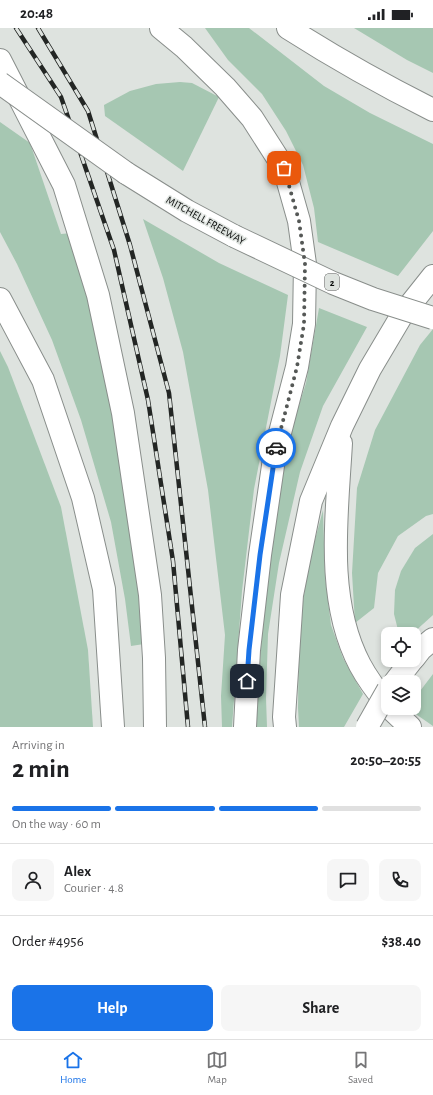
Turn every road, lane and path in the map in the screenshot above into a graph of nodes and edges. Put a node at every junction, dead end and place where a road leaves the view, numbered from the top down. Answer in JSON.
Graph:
{"nodes":[{"id":1,"x":161,"y":28,"type":"edge"},
{"id":2,"x":288,"y":28,"type":"edge"},
{"id":3,"x":0,"y":60,"type":"edge"},
{"id":4,"x":0,"y":83,"type":"edge"},
{"id":5,"x":433,"y":110,"type":"edge"},
{"id":6,"x":433,"y":276,"type":"edge"},
{"id":7,"x":0,"y":299,"type":"edge"},
{"id":8,"x":433,"y":318,"type":"edge"},
{"id":9,"x":342,"y":426,"type":"junction"},
{"id":10,"x":433,"y":639,"type":"edge"},
{"id":11,"x":421,"y":650,"type":"edge"},
{"id":12,"x":407,"y":667,"type":"edge"},
{"id":13,"x":400,"y":675,"type":"edge"},
{"id":14,"x":381,"y":696,"type":"edge"},
{"id":15,"x":381,"y":702,"type":"edge"},
{"id":16,"x":397,"y":715,"type":"edge"},
{"id":17,"x":113,"y":727,"type":"edge"},
{"id":18,"x":155,"y":727,"type":"edge"},
{"id":19,"x":245,"y":727,"type":"edge"},
{"id":20,"x":285,"y":727,"type":"edge"},
{"id":21,"x":367,"y":727,"type":"edge"},
{"id":22,"x":410,"y":727,"type":"edge"}],
"edges":[{"from":1,"to":19,"type":"highway"},
{"from":2,"to":5,"type":"highway"},
{"from":3,"to":18,"type":"highway"},
{"from":4,"to":8,"type":"highway","name":"MITCHELL FREEWAY","number":"2","bridge":true},
{"from":6,"to":9,"type":"highway"},
{"from":7,"to":17,"type":"highway"},
{"from":9,"to":14,"type":"highway"},
{"from":9,"to":20,"type":"highway"},
{"from":10,"to":11,"type":"highway"},
{"from":12,"to":13,"type":"highway"},
{"from":15,"to":21,"type":"highway","bridge":true},
{"from":16,"to":22,"type":"highway"}]}
